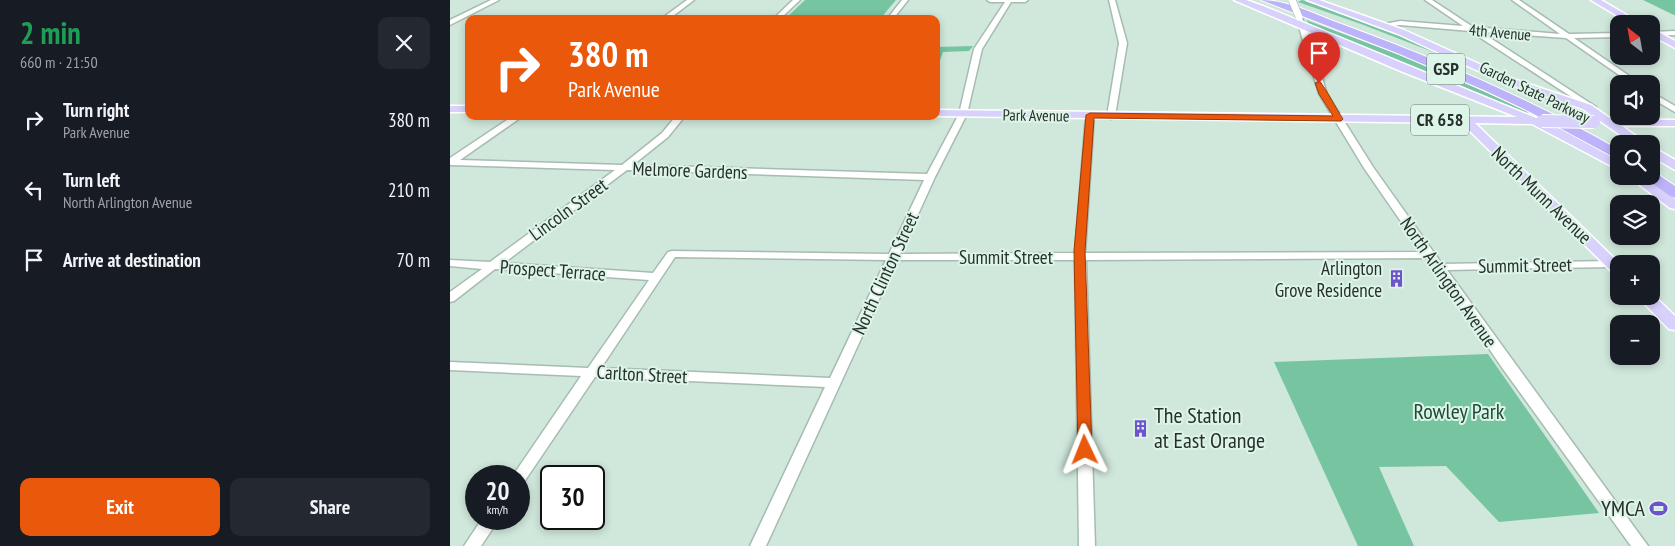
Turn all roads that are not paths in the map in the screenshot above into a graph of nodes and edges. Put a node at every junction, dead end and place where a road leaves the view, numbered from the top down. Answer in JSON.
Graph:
{"nodes":[{"id":1,"x":496,"y":0,"type":"edge"},
{"id":2,"x":692,"y":0,"type":"edge"},
{"id":3,"x":797,"y":0,"type":"edge"},
{"id":4,"x":905,"y":0,"type":"edge"},
{"id":5,"x":990,"y":0,"type":"edge"},
{"id":6,"x":1009,"y":0,"type":"edge"},
{"id":7,"x":1025,"y":0,"type":"edge"},
{"id":8,"x":1112,"y":0,"type":"edge"},
{"id":9,"x":1238,"y":0,"type":"edge"},
{"id":10,"x":1266,"y":0,"type":"edge"},
{"id":11,"x":1282,"y":0,"type":"edge"},
{"id":12,"x":1292,"y":0,"type":"edge"},
{"id":13,"x":1311,"y":0,"type":"edge"},
{"id":14,"x":1428,"y":0,"type":"edge"},
{"id":15,"x":1515,"y":0,"type":"edge"},
{"id":16,"x":1595,"y":0,"type":"edge"},
{"id":17,"x":466,"y":15,"type":"edge"},
{"id":18,"x":670,"y":15,"type":"edge"},
{"id":19,"x":780,"y":15,"type":"edge"},
{"id":20,"x":892,"y":15,"type":"edge"},
{"id":21,"x":1622,"y":15,"type":"edge"},
{"id":22,"x":465,"y":16,"type":"edge"},
{"id":23,"x":1300,"y":20,"type":"junction"},
{"id":24,"x":450,"y":23,"type":"edge"},
{"id":25,"x":1382,"y":25,"type":"junction"},
{"id":26,"x":1472,"y":29,"type":"junction"},
{"id":27,"x":1660,"y":33,"type":"edge"},
{"id":28,"x":1675,"y":33,"type":"edge"},
{"id":29,"x":1610,"y":35,"type":"edge"},
{"id":30,"x":1569,"y":37,"type":"junction"},
{"id":31,"x":1660,"y":37,"type":"edge"},
{"id":32,"x":1675,"y":45,"type":"edge"},
{"id":33,"x":1624,"y":75,"type":"edge"},
{"id":34,"x":1660,"y":100,"type":"edge"},
{"id":35,"x":450,"y":109,"type":"edge"},
{"id":36,"x":465,"y":109,"type":"edge"},
{"id":37,"x":1675,"y":110,"type":"edge"},
{"id":38,"x":940,"y":113,"type":"edge"},
{"id":39,"x":963,"y":114,"type":"junction"},
{"id":40,"x":1090,"y":115,"type":"junction"},
{"id":41,"x":1111,"y":116,"type":"junction"},
{"id":42,"x":1595,"y":117,"type":"junction"},
{"id":43,"x":1338,"y":119,"type":"junction"},
{"id":44,"x":513,"y":120,"type":"edge"},
{"id":45,"x":678,"y":120,"type":"edge"},
{"id":46,"x":1465,"y":120,"type":"junction"},
{"id":47,"x":1537,"y":121,"type":"junction"},
{"id":48,"x":1609,"y":122,"type":"junction"},
{"id":49,"x":1675,"y":123,"type":"edge"},
{"id":50,"x":1628,"y":135,"type":"edge"},
{"id":51,"x":1610,"y":139,"type":"edge"},
{"id":52,"x":1610,"y":151,"type":"edge"},
{"id":53,"x":1660,"y":156,"type":"edge"},
{"id":54,"x":1610,"y":161,"type":"edge"},
{"id":55,"x":450,"y":162,"type":"edge"},
{"id":56,"x":1675,"y":166,"type":"edge"},
{"id":57,"x":624,"y":168,"type":"junction"},
{"id":58,"x":1660,"y":170,"type":"edge"},
{"id":59,"x":930,"y":178,"type":"junction"},
{"id":60,"x":1675,"y":179,"type":"edge"},
{"id":61,"x":1660,"y":182,"type":"edge"},
{"id":62,"x":1647,"y":185,"type":"edge"},
{"id":63,"x":1675,"y":193,"type":"edge"},
{"id":64,"x":1675,"y":205,"type":"edge"},
{"id":65,"x":672,"y":254,"type":"joint"},
{"id":66,"x":1429,"y":255,"type":"junction"},
{"id":67,"x":893,"y":257,"type":"junction"},
{"id":68,"x":1080,"y":257,"type":"junction"},
{"id":69,"x":1610,"y":262,"type":"edge"},
{"id":70,"x":450,"y":263,"type":"edge"},
{"id":71,"x":491,"y":266,"type":"junction"},
{"id":72,"x":1438,"y":267,"type":"junction"},
{"id":73,"x":1610,"y":267,"type":"edge"},
{"id":74,"x":656,"y":277,"type":"junction"},
{"id":75,"x":450,"y":298,"type":"edge"},
{"id":76,"x":1654,"y":305,"type":"edge"},
{"id":77,"x":1675,"y":325,"type":"edge"},
{"id":78,"x":450,"y":366,"type":"edge"},
{"id":79,"x":591,"y":372,"type":"junction"},
{"id":80,"x":834,"y":383,"type":"junction"},
{"id":81,"x":528,"y":465,"type":"edge"},
{"id":82,"x":483,"y":530,"type":"edge"},
{"id":83,"x":472,"y":546,"type":"edge"},
{"id":84,"x":758,"y":546,"type":"edge"},
{"id":85,"x":1087,"y":546,"type":"edge"},
{"id":86,"x":1640,"y":546,"type":"edge"}],
"edges":[{"from":1,"to":17,"type":"street"},
{"from":2,"to":18,"type":"street"},
{"from":3,"to":19,"type":"street"},
{"from":4,"to":20,"type":"street"},
{"from":5,"to":6,"type":"street"},
{"from":6,"to":7,"type":"street"},
{"from":6,"to":39,"type":"street","name":"North Clinton Street"},
{"from":8,"to":41,"type":"street"},
{"from":9,"to":23,"type":"main road"},
{"from":10,"to":52,"type":"highway","name":"Garden State Parkway","number":"GSP"},
{"from":11,"to":51,"type":"highway","name":"Garden State Parkway","number":"GSP"},
{"from":12,"to":23,"type":"street","name":"North Arlington Avenue","bridge":true},
{"from":13,"to":25,"type":"main road"},
{"from":14,"to":26,"type":"street"},
{"from":15,"to":30,"type":"street"},
{"from":16,"to":21,"type":"main road"},
{"from":22,"to":24,"type":"street"},
{"from":23,"to":43,"type":"street","name":"North Arlington Avenue"},
{"from":23,"to":47,"type":"main road"},
{"from":25,"to":26,"type":"street","name":"4th Avenue"},
{"from":25,"to":42,"type":"main road"},
{"from":26,"to":30,"type":"street","name":"4th Avenue"},
{"from":26,"to":42,"type":"street"},
{"from":27,"to":28,"type":"street"},
{"from":29,"to":30,"type":"street","name":"4th Avenue"},
{"from":30,"to":33,"type":"street"},
{"from":31,"to":32,"type":"main road"},
{"from":34,"to":37,"type":"street"},
{"from":35,"to":36,"type":"main road"},
{"from":38,"to":39,"type":"main road","name":"Park Avenue","number":"CR 658"},
{"from":39,"to":40,"type":"main road","name":"Park Avenue","number":"CR 658"},
{"from":39,"to":59,"type":"street","name":"North Clinton Street"},
{"from":40,"to":41,"type":"main road","name":"Park Avenue","number":"CR 658"},
{"from":40,"to":68,"type":"street"},
{"from":41,"to":43,"type":"main road","name":"Park Avenue","number":"CR 658"},
{"from":42,"to":47,"type":"main road","name":"Park Avenue","number":"CR 658","bridge":true},
{"from":42,"to":48,"type":"main road","name":"Park Avenue","number":"CR 658"},
{"from":43,"to":46,"type":"main road","name":"Park Avenue","number":"CR 658"},
{"from":43,"to":66,"type":"street","name":"North Arlington Avenue"},
{"from":44,"to":55,"type":"street"},
{"from":45,"to":57,"type":"street","name":"Lincoln Street"},
{"from":46,"to":47,"type":"main road","name":"Park Avenue","number":"CR 658"},
{"from":46,"to":69,"type":"main road","name":"North Munn Avenue"},
{"from":47,"to":54,"type":"main road"},
{"from":48,"to":49,"type":"main road","name":"Park Avenue","number":"CR 658"},
{"from":48,"to":50,"type":"main road"},
{"from":53,"to":56,"type":"main road"},
{"from":55,"to":57,"type":"street","name":"Melmore Gardens"},
{"from":57,"to":59,"type":"street","name":"Melmore Gardens"},
{"from":57,"to":71,"type":"street","name":"Lincoln Street"},
{"from":58,"to":60,"type":"highway"},
{"from":59,"to":67,"type":"street","name":"North Clinton Street"},
{"from":61,"to":63,"type":"highway"},
{"from":62,"to":64,"type":"main road"},
{"from":65,"to":67,"type":"street","name":"Summit Street"},
{"from":65,"to":74,"type":"street"},
{"from":66,"to":68,"type":"street","name":"Summit Street"},
{"from":66,"to":72,"type":"street","name":"North Arlington Avenue"},
{"from":67,"to":68,"type":"street","name":"Summit Street"},
{"from":67,"to":80,"type":"street","name":"North Clinton Street"},
{"from":68,"to":85,"type":"street"},
{"from":70,"to":71,"type":"street","name":"Prospect Terrace"},
{"from":71,"to":74,"type":"street","name":"Prospect Terrace"},
{"from":71,"to":75,"type":"street","name":"Lincoln Street"},
{"from":72,"to":73,"type":"street","name":"Summit Street"},
{"from":72,"to":86,"type":"street","name":"North Arlington Avenue"},
{"from":74,"to":79,"type":"street"},
{"from":76,"to":77,"type":"main road"},
{"from":78,"to":79,"type":"street","name":"Carlton Street"},
{"from":79,"to":80,"type":"street","name":"Carlton Street"},
{"from":79,"to":81,"type":"street"},
{"from":80,"to":84,"type":"street","name":"North Clinton Street"},
{"from":82,"to":83,"type":"street"}]}
